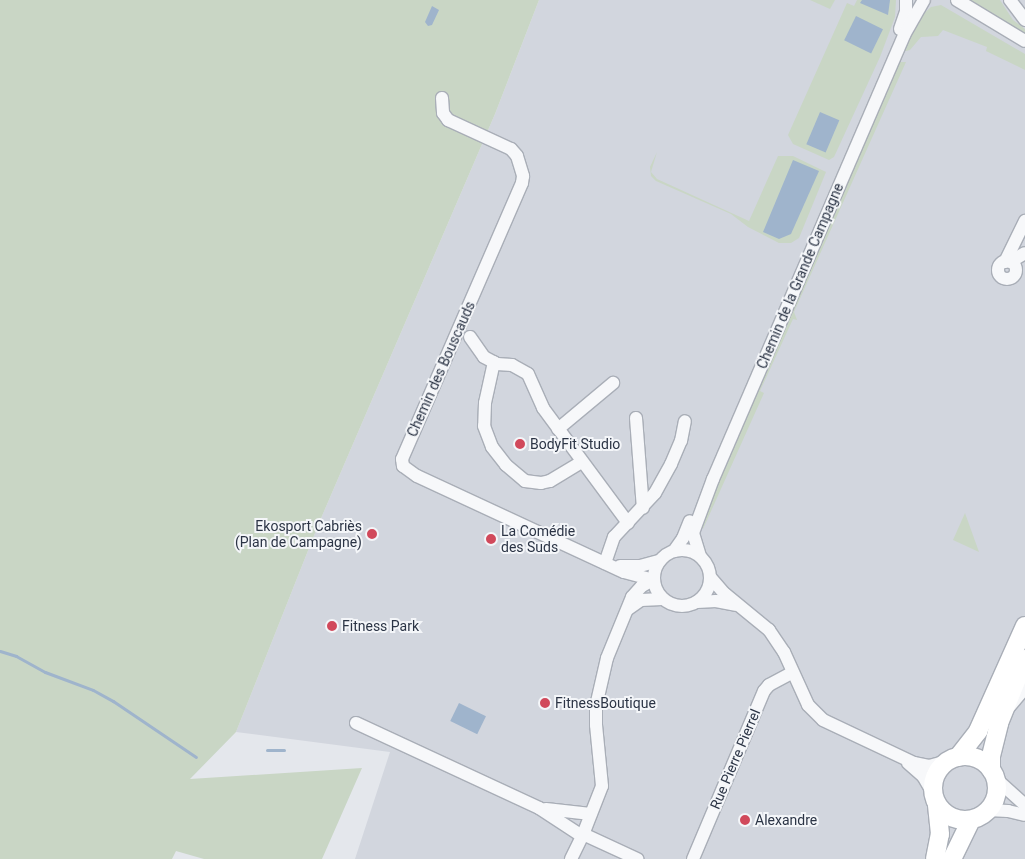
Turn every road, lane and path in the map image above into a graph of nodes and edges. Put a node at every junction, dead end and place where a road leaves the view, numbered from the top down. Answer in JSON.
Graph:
{"nodes":[{"id":1,"x":906,"y":0,"type":"edge"},
{"id":2,"x":924,"y":0,"type":"edge"},
{"id":3,"x":958,"y":0,"type":"edge"},
{"id":4,"x":1010,"y":0,"type":"edge"},
{"id":5,"x":1025,"y":20,"type":"edge"},
{"id":6,"x":1025,"y":41,"type":"edge"},
{"id":7,"x":442,"y":98,"type":"dead end"},
{"id":8,"x":1025,"y":221,"type":"edge"},
{"id":9,"x":1025,"y":253,"type":"edge"},
{"id":10,"x":1015,"y":269,"type":"edge"},
{"id":11,"x":470,"y":337,"type":"dead end"},
{"id":12,"x":494,"y":362,"type":"junction"},
{"id":13,"x":613,"y":383,"type":"dead end"},
{"id":14,"x":636,"y":418,"type":"dead end"},
{"id":15,"x":685,"y":421,"type":"dead end"},
{"id":16,"x":558,"y":429,"type":"junction"},
{"id":17,"x":582,"y":462,"type":"junction"},
{"id":18,"x":643,"y":508,"type":"junction"},
{"id":19,"x":628,"y":523,"type":"junction"},
{"id":20,"x":674,"y":551,"type":"junction"},
{"id":21,"x":700,"y":556,"type":"junction"},
{"id":22,"x":659,"y":561,"type":"junction"},
{"id":23,"x":607,"y":563,"type":"junction"},
{"id":24,"x":710,"y":577,"type":"junction"},
{"id":25,"x":653,"y":580,"type":"junction"},
{"id":26,"x":662,"y":599,"type":"junction"},
{"id":27,"x":697,"y":602,"type":"junction"},
{"id":28,"x":630,"y":603,"type":"junction"},
{"id":29,"x":745,"y":610,"type":"junction"},
{"id":30,"x":1025,"y":626,"type":"edge"},
{"id":31,"x":1025,"y":659,"type":"edge"},
{"id":32,"x":792,"y":673,"type":"junction"},
{"id":33,"x":1025,"y":688,"type":"edge"},
{"id":34,"x":1002,"y":715,"type":"junction"},
{"id":35,"x":356,"y":722,"type":"dead end"},
{"id":36,"x":895,"y":755,"type":"junction"},
{"id":37,"x":953,"y":759,"type":"junction"},
{"id":38,"x":993,"y":774,"type":"junction"},
{"id":39,"x":935,"y":799,"type":"junction"},
{"id":40,"x":1025,"y":805,"type":"edge"},
{"id":41,"x":539,"y":808,"type":"junction"},
{"id":42,"x":988,"y":810,"type":"junction"},
{"id":43,"x":591,"y":814,"type":"junction"},
{"id":44,"x":1025,"y":816,"type":"edge"},
{"id":45,"x":971,"y":820,"type":"junction"},
{"id":46,"x":583,"y":834,"type":"junction"},
{"id":47,"x":571,"y":859,"type":"edge"},
{"id":48,"x":637,"y":859,"type":"edge"},
{"id":49,"x":693,"y":859,"type":"edge"},
{"id":50,"x":935,"y":859,"type":"edge"},
{"id":51,"x":952,"y":859,"type":"edge"}],
"edges":[{"from":1,"to":20,"type":"street","name":"Chemin de la Grande Campagne"},
{"from":2,"to":21,"type":"street","name":"Chemin de la Grande Campagne"},
{"from":3,"to":6,"type":"street"},
{"from":4,"to":5,"type":"street"},
{"from":7,"to":23,"type":"street","name":"Chemin des Bouscauds"},
{"from":8,"to":10,"type":"street"},
{"from":9,"to":10,"type":"street"},
{"from":11,"to":12,"type":"street"},
{"from":12,"to":16,"type":"street"},
{"from":12,"to":17,"type":"street"},
{"from":13,"to":16,"type":"street"},
{"from":14,"to":18,"type":"street"},
{"from":15,"to":18,"type":"street"},
{"from":16,"to":17,"type":"street"},
{"from":17,"to":19,"type":"street"},
{"from":18,"to":19,"type":"street"},
{"from":19,"to":23,"type":"street"},
{"from":20,"to":21,"type":"street"},
{"from":20,"to":22,"type":"street"},
{"from":21,"to":24,"type":"street"},
{"from":22,"to":23,"type":"street","name":"Chemin des Bouscauds"},
{"from":22,"to":25,"type":"street"},
{"from":23,"to":25,"type":"street","name":"Chemin des Bouscauds"},
{"from":23,"to":28,"type":"street","name":"Chemin des Bouscauds"},
{"from":24,"to":27,"type":"street"},
{"from":24,"to":29,"type":"street"},
{"from":25,"to":26,"type":"street"},
{"from":25,"to":28,"type":"street"},
{"from":26,"to":27,"type":"street"},
{"from":26,"to":28,"type":"street"},
{"from":27,"to":29,"type":"street"},
{"from":28,"to":43,"type":"street"},
{"from":29,"to":32,"type":"street"},
{"from":30,"to":37,"type":"main road"},
{"from":31,"to":34,"type":"main road"},
{"from":32,"to":36,"type":"street"},
{"from":32,"to":49,"type":"street","name":"Rue Pierre Pierrel"},
{"from":33,"to":34,"type":"street"},
{"from":34,"to":38,"type":"main road"},
{"from":35,"to":41,"type":"street"},
{"from":36,"to":37,"type":"street"},
{"from":36,"to":39,"type":"street"},
{"from":37,"to":38,"type":"main road"},
{"from":37,"to":39,"type":"main road"},
{"from":38,"to":40,"type":"street"},
{"from":38,"to":42,"type":"main road"},
{"from":39,"to":45,"type":"main road"},
{"from":39,"to":50,"type":"main road"},
{"from":41,"to":43,"type":"street"},
{"from":41,"to":46,"type":"street"},
{"from":42,"to":44,"type":"street"},
{"from":42,"to":45,"type":"main road"},
{"from":43,"to":46,"type":"street"},
{"from":45,"to":51,"type":"main road"},
{"from":46,"to":47,"type":"street"},
{"from":46,"to":48,"type":"street"}]}
